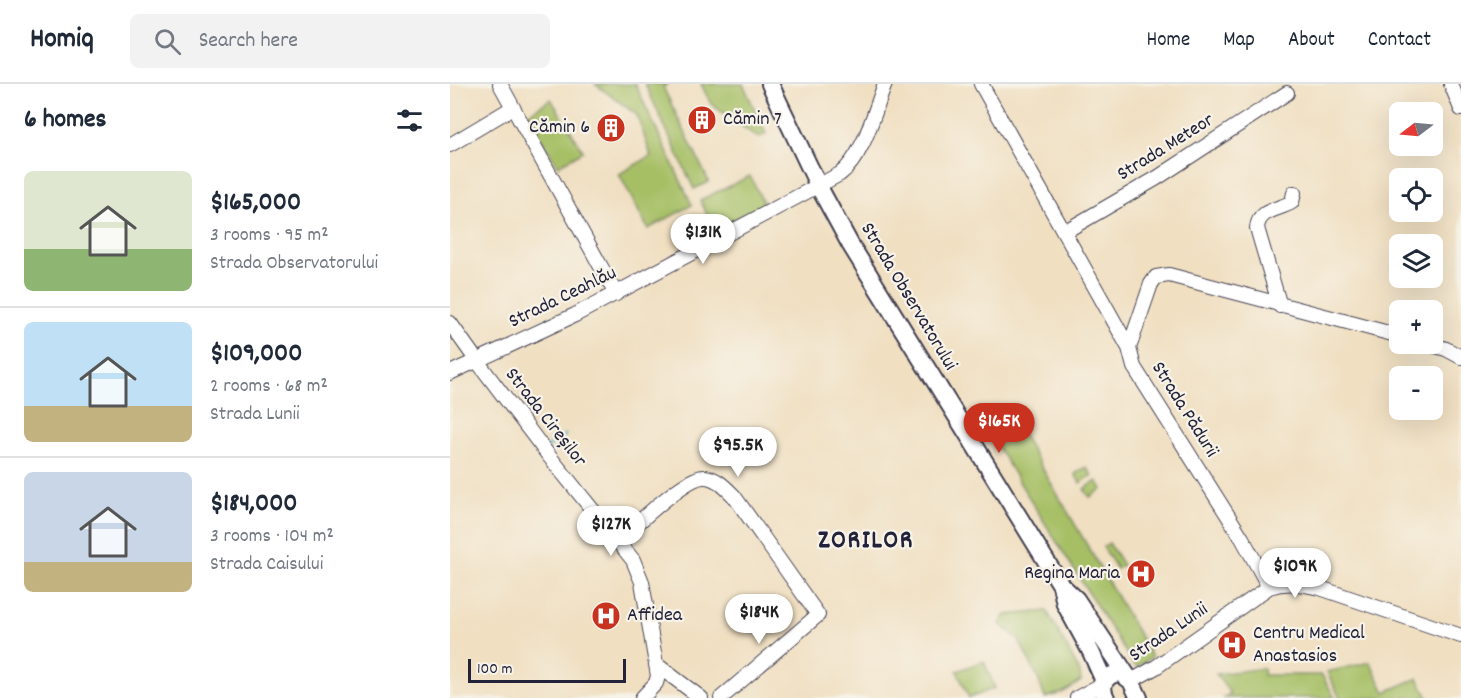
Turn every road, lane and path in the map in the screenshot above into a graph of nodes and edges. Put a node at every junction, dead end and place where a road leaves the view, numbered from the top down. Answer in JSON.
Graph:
{"nodes":[{"id":1,"x":500,"y":84,"type":"edge"},
{"id":2,"x":770,"y":84,"type":"edge"},
{"id":3,"x":885,"y":84,"type":"edge"},
{"id":4,"x":981,"y":84,"type":"edge"},
{"id":5,"x":1451,"y":84,"type":"edge"},
{"id":6,"x":1287,"y":93,"type":"dead end"},
{"id":7,"x":512,"y":108,"type":"junction"},
{"id":8,"x":1461,"y":109,"type":"edge"},
{"id":9,"x":452,"y":139,"type":"edge"},
{"id":10,"x":819,"y":187,"type":"junction"},
{"id":11,"x":1294,"y":194,"type":"dead end"},
{"id":12,"x":1064,"y":232,"type":"junction"},
{"id":13,"x":616,"y":294,"type":"junction"},
{"id":14,"x":1280,"y":306,"type":"junction"},
{"id":15,"x":450,"y":323,"type":"edge"},
{"id":16,"x":1389,"y":333,"type":"edge"},
{"id":17,"x":1129,"y":348,"type":"junction"},
{"id":18,"x":1443,"y":348,"type":"edge"},
{"id":19,"x":1461,"y":357,"type":"edge"},
{"id":20,"x":477,"y":361,"type":"junction"},
{"id":21,"x":450,"y":373,"type":"edge"},
{"id":22,"x":618,"y":541,"type":"junction"},
{"id":23,"x":1060,"y":585,"type":"junction"},
{"id":24,"x":1269,"y":588,"type":"junction"},
{"id":25,"x":1461,"y":636,"type":"edge"},
{"id":26,"x":657,"y":664,"type":"junction"},
{"id":27,"x":1103,"y":686,"type":"edge"},
{"id":28,"x":1132,"y":688,"type":"edge"},
{"id":29,"x":1084,"y":696,"type":"edge"},
{"id":30,"x":642,"y":698,"type":"edge"},
{"id":31,"x":701,"y":698,"type":"edge"},
{"id":32,"x":721,"y":698,"type":"edge"}],
"edges":[{"from":1,"to":7,"type":"street"},
{"from":2,"to":10,"type":"main road","name":"Strada Observatorului"},
{"from":3,"to":10,"type":"street","name":"Strada Ceahlău"},
{"from":4,"to":12,"type":"street"},
{"from":5,"to":8,"type":"street"},
{"from":6,"to":12,"type":"street","name":"Strada Meteor"},
{"from":7,"to":9,"type":"street"},
{"from":7,"to":13,"type":"street"},
{"from":10,"to":13,"type":"street","name":"Strada Ceahlău"},
{"from":10,"to":23,"type":"main road","name":"Strada Observatorului"},
{"from":11,"to":14,"type":"street"},
{"from":12,"to":17,"type":"street"},
{"from":13,"to":20,"type":"street","name":"Strada Ceahlău"},
{"from":14,"to":16,"type":"street","name":"Strada Pădurii"},
{"from":14,"to":17,"type":"street","name":"Strada Pădurii"},
{"from":15,"to":20,"type":"street","name":"Strada Cireșilor"},
{"from":17,"to":24,"type":"street","name":"Strada Pădurii"},
{"from":18,"to":19,"type":"street"},
{"from":20,"to":21,"type":"street","name":"Strada Ceahlău"},
{"from":20,"to":22,"type":"street","name":"Strada Cireșilor"},
{"from":22,"to":26,"type":"street","name":"Strada Cireșilor"},
{"from":22,"to":32,"type":"street"},
{"from":23,"to":27,"type":"main road","name":"Strada Observatorului"},
{"from":23,"to":28,"type":"main road","name":"Strada Observatorului"},
{"from":24,"to":25,"type":"street","name":"Strada Lunii"},
{"from":24,"to":28,"type":"street","name":"Strada Lunii"},
{"from":26,"to":30,"type":"street","name":"Strada Cireșilor"},
{"from":26,"to":31,"type":"street"},
{"from":27,"to":28,"type":"main road"},
{"from":27,"to":29,"type":"street"}]}
